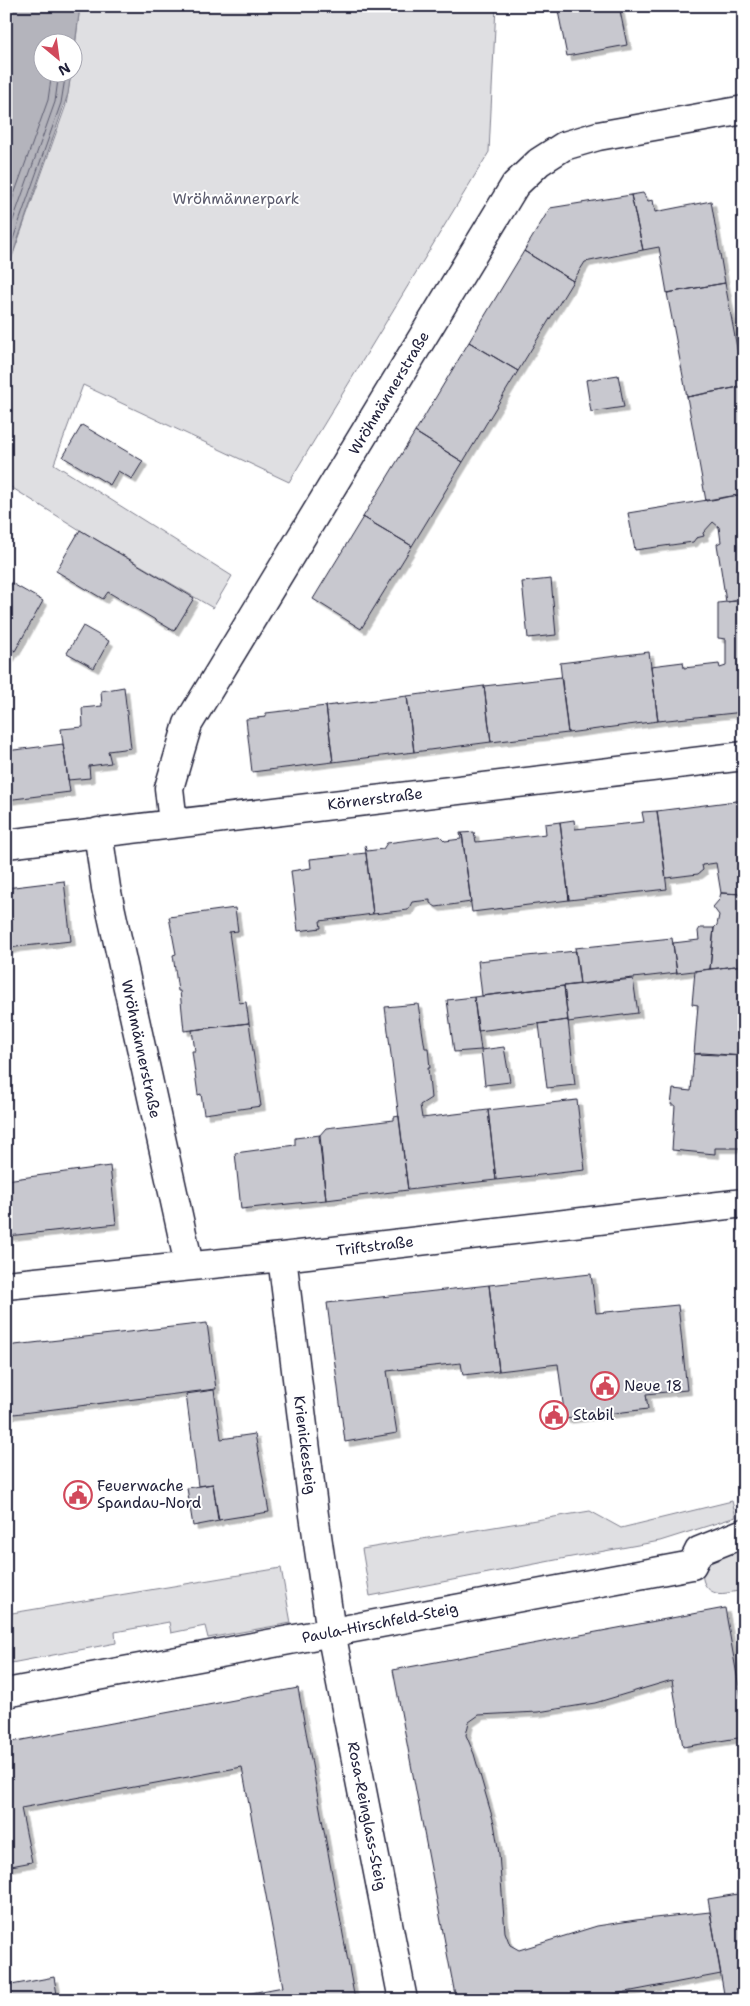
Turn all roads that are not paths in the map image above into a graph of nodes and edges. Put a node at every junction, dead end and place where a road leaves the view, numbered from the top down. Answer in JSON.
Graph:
{"nodes":[{"id":1,"x":744,"y":110,"type":"edge"},
{"id":2,"x":744,"y":756,"type":"edge"},
{"id":3,"x":173,"y":823,"type":"junction"},
{"id":4,"x":98,"y":832,"type":"junction"},
{"id":5,"x":6,"y":844,"type":"edge"},
{"id":6,"x":744,"y":1203,"type":"edge"},
{"id":7,"x":282,"y":1256,"type":"junction"},
{"id":8,"x":188,"y":1265,"type":"junction"},
{"id":9,"x":6,"y":1285,"type":"edge"},
{"id":10,"x":744,"y":1532,"type":"edge"},
{"id":11,"x":331,"y":1632,"type":"junction"},
{"id":12,"x":6,"y":1693,"type":"edge"},
{"id":13,"x":403,"y":2000,"type":"edge"}],
"edges":[{"from":1,"to":3,"type":"street","name":"Wröhmännerstraße"},
{"from":2,"to":3,"type":"street","name":"Körnerstraße"},
{"from":3,"to":4,"type":"street","name":"Körnerstraße"},
{"from":4,"to":5,"type":"street","name":"Körnerstraße"},
{"from":4,"to":8,"type":"street","name":"Wröhmännerstraße"},
{"from":6,"to":7,"type":"street","name":"Triftstraße"},
{"from":7,"to":8,"type":"street","name":"Triftstraße"},
{"from":7,"to":11,"type":"street","name":"Krienickesteig"},
{"from":8,"to":9,"type":"street","name":"Triftstraße"},
{"from":10,"to":11,"type":"street","name":"Paula-Hirschfeld-Steig"},
{"from":11,"to":12,"type":"street","name":"Paula-Hirschfeld-Steig"},
{"from":11,"to":13,"type":"street","name":"Rosa-Reinglass-Steig"}]}
